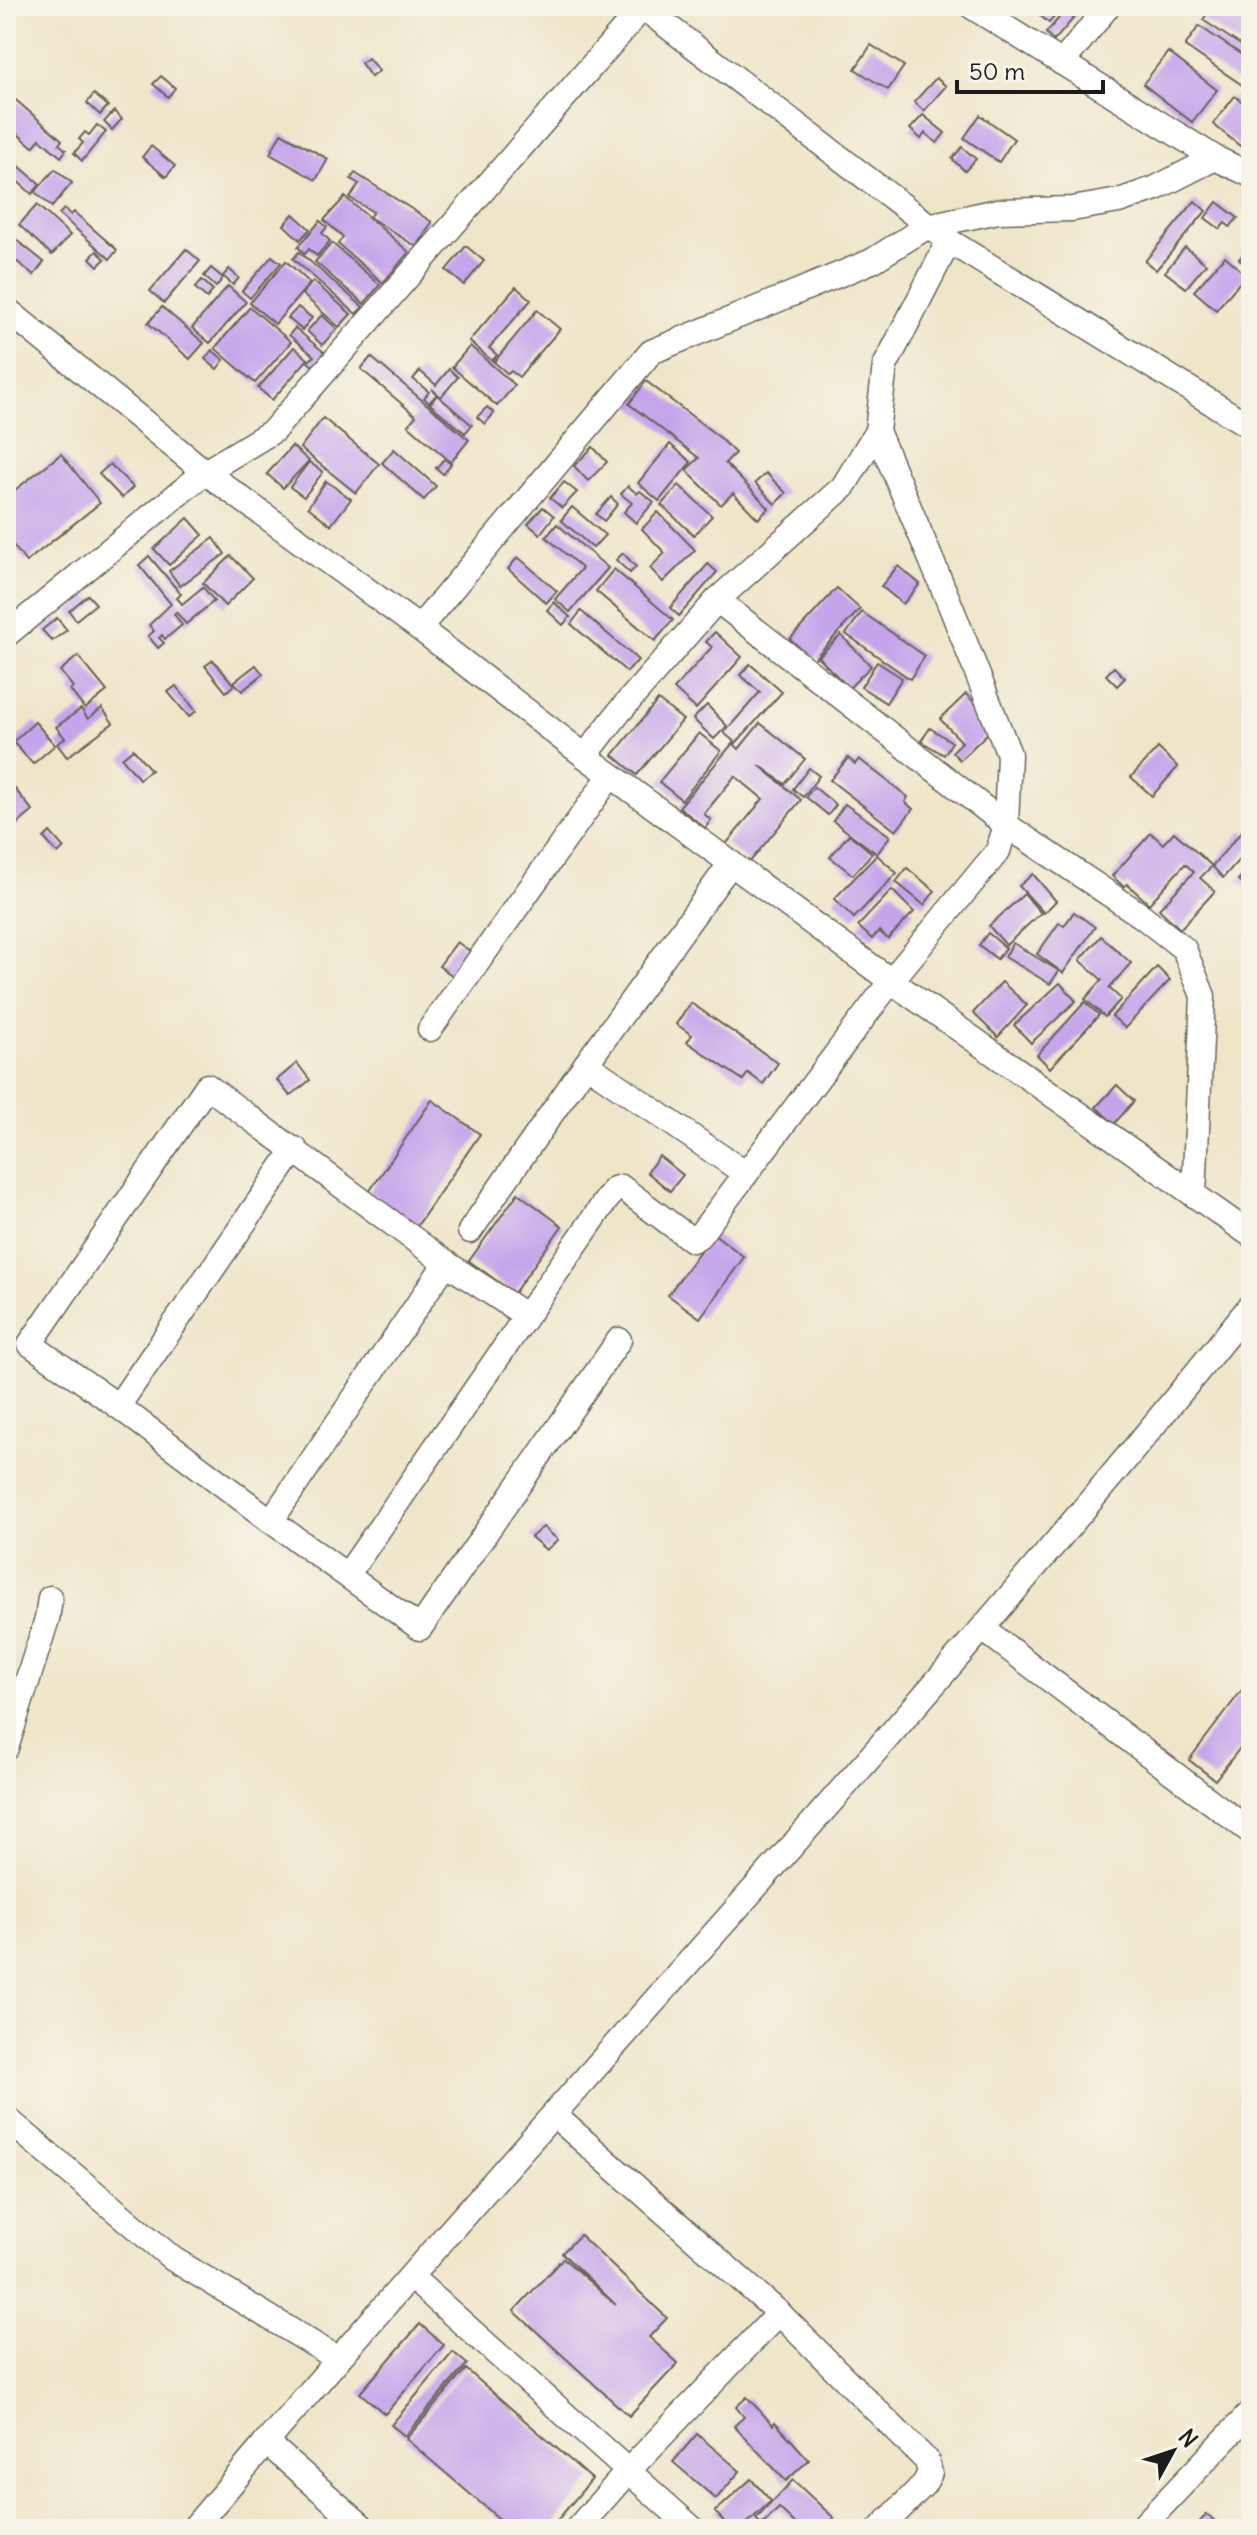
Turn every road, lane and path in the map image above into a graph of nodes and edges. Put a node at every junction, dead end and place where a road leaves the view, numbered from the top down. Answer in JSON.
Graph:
{"nodes":[{"id":1,"x":643,"y":6,"type":"edge"},
{"id":2,"x":971,"y":6,"type":"edge"},
{"id":3,"x":1108,"y":6,"type":"edge"},
{"id":4,"x":1062,"y":63,"type":"junction"},
{"id":5,"x":1215,"y":158,"type":"junction"},
{"id":6,"x":1251,"y":175,"type":"edge"},
{"id":7,"x":928,"y":226,"type":"junction"},
{"id":8,"x":949,"y":241,"type":"junction"},
{"id":9,"x":6,"y":309,"type":"edge"},
{"id":10,"x":1251,"y":427,"type":"edge"},
{"id":11,"x":877,"y":431,"type":"junction"},
{"id":12,"x":205,"y":472,"type":"junction"},
{"id":13,"x":717,"y":600,"type":"junction"},
{"id":14,"x":419,"y":628,"type":"junction"},
{"id":15,"x":6,"y":635,"type":"edge"},
{"id":16,"x":585,"y":756,"type":"junction"},
{"id":17,"x":611,"y":775,"type":"junction"},
{"id":18,"x":1006,"y":825,"type":"junction"},
{"id":19,"x":731,"y":863,"type":"junction"},
{"id":20,"x":891,"y":981,"type":"junction"},
{"id":21,"x":430,"y":1029,"type":"dead end"},
{"id":22,"x":586,"y":1064,"type":"junction"},
{"id":23,"x":295,"y":1149,"type":"junction"},
{"id":24,"x":746,"y":1174,"type":"junction"},
{"id":25,"x":1194,"y":1195,"type":"junction"},
{"id":26,"x":470,"y":1231,"type":"dead end"},
{"id":27,"x":1251,"y":1235,"type":"edge"},
{"id":28,"x":446,"y":1263,"type":"junction"},
{"id":29,"x":1251,"y":1305,"type":"edge"},
{"id":30,"x":525,"y":1315,"type":"junction"},
{"id":31,"x":619,"y":1340,"type":"dead end"},
{"id":32,"x":118,"y":1406,"type":"junction"},
{"id":33,"x":271,"y":1521,"type":"junction"},
{"id":34,"x":348,"y":1574,"type":"junction"},
{"id":35,"x":50,"y":1598,"type":"dead end"},
{"id":36,"x":983,"y":1629,"type":"junction"},
{"id":37,"x":6,"y":1748,"type":"edge"},
{"id":38,"x":1251,"y":1832,"type":"edge"},
{"id":39,"x":554,"y":2115,"type":"junction"},
{"id":40,"x":6,"y":2118,"type":"edge"},
{"id":41,"x":411,"y":2277,"type":"junction"},
{"id":42,"x":779,"y":2313,"type":"junction"},
{"id":43,"x":338,"y":2359,"type":"junction"},
{"id":44,"x":1246,"y":2427,"type":"edge"},
{"id":45,"x":266,"y":2442,"type":"junction"},
{"id":46,"x":629,"y":2470,"type":"junction"},
{"id":47,"x":193,"y":2529,"type":"edge"},
{"id":48,"x":365,"y":2529,"type":"edge"},
{"id":49,"x":577,"y":2529,"type":"edge"},
{"id":50,"x":693,"y":2529,"type":"edge"},
{"id":51,"x":880,"y":2529,"type":"edge"},
{"id":52,"x":1140,"y":2529,"type":"edge"}],
"edges":[{"from":1,"to":7,"type":"street"},
{"from":1,"to":12,"type":"street"},
{"from":2,"to":4,"type":"street"},
{"from":3,"to":4,"type":"street"},
{"from":4,"to":5,"type":"street"},
{"from":5,"to":6,"type":"street"},
{"from":5,"to":7,"type":"street"},
{"from":7,"to":8,"type":"street"},
{"from":7,"to":14,"type":"street"},
{"from":8,"to":10,"type":"street"},
{"from":8,"to":11,"type":"street"},
{"from":9,"to":12,"type":"street"},
{"from":11,"to":13,"type":"street"},
{"from":11,"to":18,"type":"street"},
{"from":12,"to":14,"type":"street"},
{"from":12,"to":15,"type":"street"},
{"from":13,"to":16,"type":"street"},
{"from":13,"to":18,"type":"street"},
{"from":14,"to":16,"type":"street"},
{"from":16,"to":17,"type":"street"},
{"from":17,"to":19,"type":"street"},
{"from":17,"to":21,"type":"street"},
{"from":18,"to":20,"type":"street"},
{"from":18,"to":25,"type":"street"},
{"from":19,"to":20,"type":"street"},
{"from":19,"to":22,"type":"street"},
{"from":20,"to":24,"type":"street"},
{"from":20,"to":25,"type":"street"},
{"from":22,"to":24,"type":"street"},
{"from":22,"to":26,"type":"street"},
{"from":23,"to":28,"type":"street"},
{"from":23,"to":32,"type":"street"},
{"from":23,"to":32,"type":"street"},
{"from":24,"to":30,"type":"street"},
{"from":25,"to":27,"type":"street"},
{"from":28,"to":30,"type":"street"},
{"from":28,"to":33,"type":"street"},
{"from":29,"to":36,"type":"street"},
{"from":30,"to":34,"type":"street"},
{"from":31,"to":34,"type":"street"},
{"from":32,"to":33,"type":"street"},
{"from":33,"to":34,"type":"street"},
{"from":35,"to":37,"type":"street"},
{"from":36,"to":38,"type":"street"},
{"from":36,"to":39,"type":"street"},
{"from":39,"to":41,"type":"street"},
{"from":39,"to":42,"type":"street"},
{"from":40,"to":43,"type":"street"},
{"from":41,"to":43,"type":"street"},
{"from":41,"to":46,"type":"street"},
{"from":42,"to":46,"type":"street"},
{"from":42,"to":51,"type":"street"},
{"from":43,"to":45,"type":"street"},
{"from":44,"to":52,"type":"street"},
{"from":45,"to":47,"type":"street"},
{"from":45,"to":48,"type":"street"},
{"from":46,"to":49,"type":"street"},
{"from":46,"to":50,"type":"street"}]}
